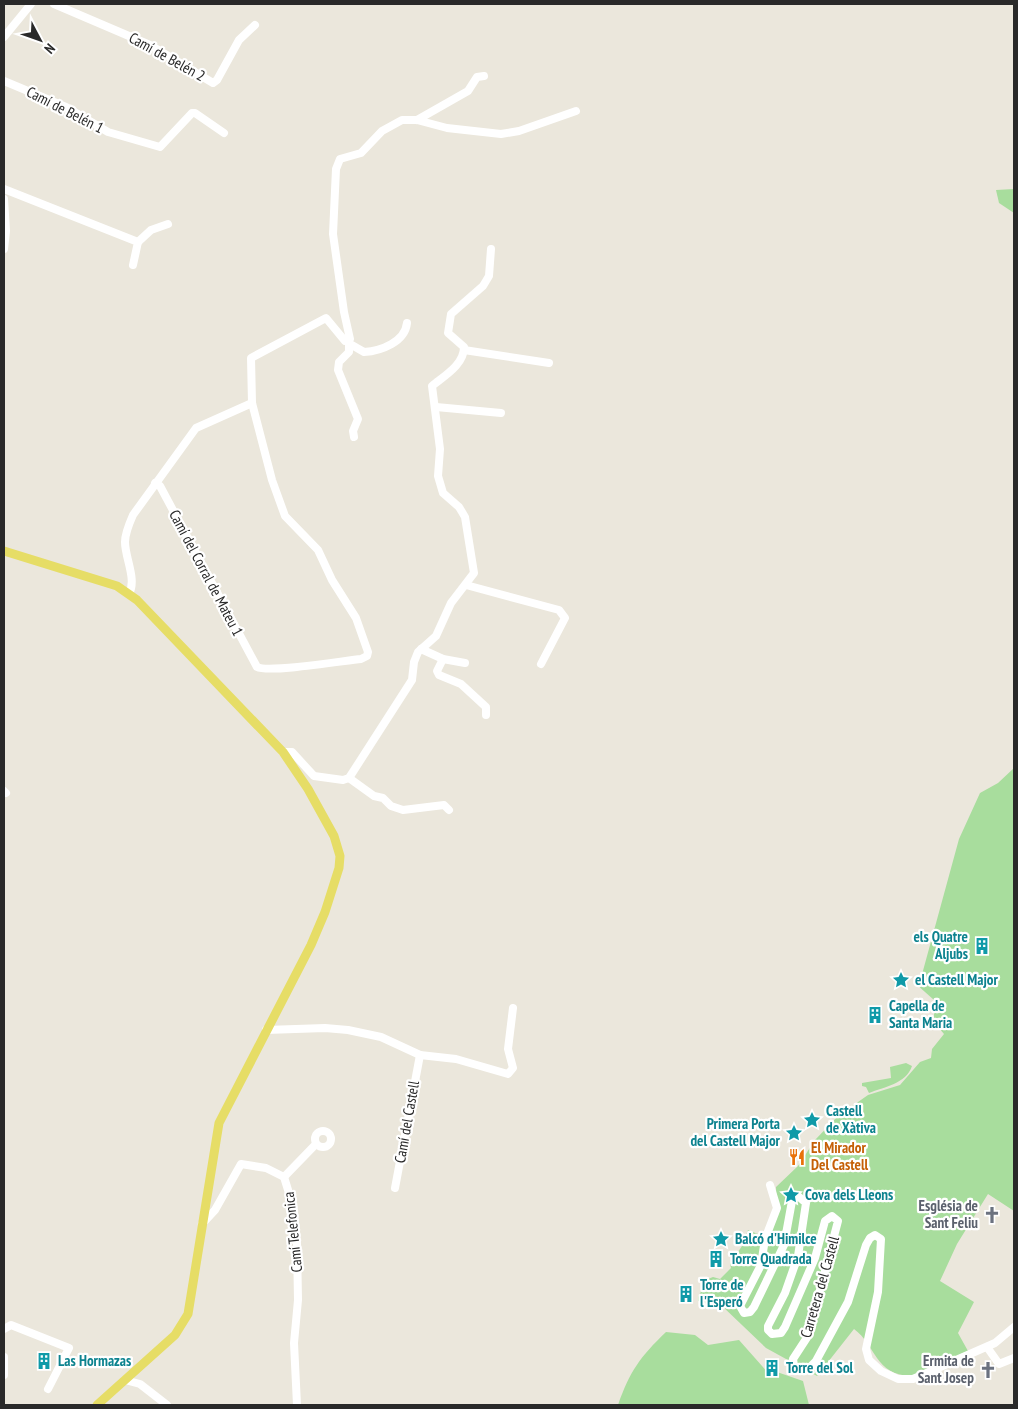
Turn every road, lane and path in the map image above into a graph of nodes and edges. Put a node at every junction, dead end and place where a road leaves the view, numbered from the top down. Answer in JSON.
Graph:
{"nodes":[{"id":1,"x":31,"y":4,"type":"edge"},
{"id":2,"x":54,"y":4,"type":"edge"},
{"id":3,"x":255,"y":25,"type":"dead end"},
{"id":4,"x":4,"y":36,"type":"edge"},
{"id":5,"x":484,"y":76,"type":"dead end"},
{"id":6,"x":4,"y":81,"type":"edge"},
{"id":7,"x":576,"y":111,"type":"dead end"},
{"id":8,"x":417,"y":120,"type":"junction"},
{"id":9,"x":224,"y":133,"type":"dead end"},
{"id":10,"x":4,"y":188,"type":"edge"},
{"id":11,"x":4,"y":199,"type":"edge"},
{"id":12,"x":168,"y":224,"type":"dead end"},
{"id":13,"x":138,"y":242,"type":"junction"},
{"id":14,"x":4,"y":249,"type":"edge"},
{"id":15,"x":491,"y":249,"type":"dead end"},
{"id":16,"x":133,"y":266,"type":"dead end"},
{"id":17,"x":407,"y":323,"type":"dead end"},
{"id":18,"x":349,"y":342,"type":"junction"},
{"id":19,"x":464,"y":350,"type":"junction"},
{"id":20,"x":549,"y":363,"type":"dead end"},
{"id":21,"x":252,"y":403,"type":"junction"},
{"id":22,"x":436,"y":407,"type":"junction"},
{"id":23,"x":501,"y":413,"type":"dead end"},
{"id":24,"x":354,"y":437,"type":"dead end"},
{"id":25,"x":155,"y":482,"type":"junction"},
{"id":26,"x":4,"y":551,"type":"edge"},
{"id":27,"x":466,"y":585,"type":"junction"},
{"id":28,"x":129,"y":594,"type":"junction"},
{"id":29,"x":421,"y":649,"type":"junction"},
{"id":30,"x":444,"y":659,"type":"junction"},
{"id":31,"x":464,"y":663,"type":"dead end"},
{"id":32,"x":541,"y":664,"type":"dead end"},
{"id":33,"x":486,"y":715,"type":"dead end"},
{"id":34,"x":283,"y":752,"type":"junction"},
{"id":35,"x":349,"y":778,"type":"junction"},
{"id":36,"x":449,"y":810,"type":"dead end"},
{"id":37,"x":513,"y":1008,"type":"dead end"},
{"id":38,"x":266,"y":1030,"type":"junction"},
{"id":39,"x":420,"y":1055,"type":"junction"},
{"id":40,"x":316,"y":1144,"type":"dead end"},
{"id":41,"x":284,"y":1176,"type":"junction"},
{"id":42,"x":770,"y":1185,"type":"dead end"},
{"id":43,"x":395,"y":1188,"type":"dead end"},
{"id":44,"x":202,"y":1224,"type":"junction"},
{"id":45,"x":1014,"y":1327,"type":"edge"},
{"id":46,"x":4,"y":1329,"type":"edge"},
{"id":47,"x":987,"y":1347,"type":"junction"},
{"id":48,"x":4,"y":1356,"type":"edge"},
{"id":49,"x":1014,"y":1358,"type":"edge"},
{"id":50,"x":4,"y":1374,"type":"edge"},
{"id":51,"x":125,"y":1380,"type":"junction"},
{"id":52,"x":48,"y":1390,"type":"dead end"},
{"id":53,"x":297,"y":1390,"type":"junction"},
{"id":54,"x":97,"y":1405,"type":"edge"},
{"id":55,"x":167,"y":1405,"type":"edge"},
{"id":56,"x":292,"y":1405,"type":"edge"},
{"id":57,"x":297,"y":1405,"type":"edge"}],
"edges":[{"from":1,"to":4,"type":"street"},
{"from":2,"to":3,"type":"street","name":"Camí de Belén 2"},
{"from":5,"to":8,"type":"street"},
{"from":6,"to":9,"type":"street","name":"Camí de Belén 1"},
{"from":7,"to":8,"type":"street"},
{"from":8,"to":18,"type":"street"},
{"from":10,"to":13,"type":"street"},
{"from":11,"to":14,"type":"street"},
{"from":12,"to":13,"type":"street"},
{"from":13,"to":16,"type":"street"},
{"from":15,"to":19,"type":"street"},
{"from":17,"to":18,"type":"street"},
{"from":18,"to":21,"type":"street"},
{"from":18,"to":24,"type":"street"},
{"from":19,"to":20,"type":"street"},
{"from":19,"to":22,"type":"street"},
{"from":21,"to":25,"type":"street"},
{"from":21,"to":25,"type":"street","name":"Camí del Corral de Mateu 1"},
{"from":22,"to":23,"type":"street"},
{"from":22,"to":27,"type":"street"},
{"from":25,"to":28,"type":"street"},
{"from":26,"to":28,"type":"main road"},
{"from":27,"to":29,"type":"street"},
{"from":27,"to":32,"type":"street"},
{"from":28,"to":34,"type":"main road"},
{"from":29,"to":30,"type":"street"},
{"from":29,"to":35,"type":"street"},
{"from":30,"to":31,"type":"street"},
{"from":30,"to":33,"type":"street"},
{"from":34,"to":35,"type":"street"},
{"from":34,"to":38,"type":"main road"},
{"from":35,"to":36,"type":"street"},
{"from":37,"to":39,"type":"street"},
{"from":38,"to":39,"type":"street"},
{"from":38,"to":44,"type":"main road"},
{"from":39,"to":43,"type":"street","name":"Camí del Castell"},
{"from":40,"to":41,"type":"street"},
{"from":41,"to":44,"type":"street","name":"Camí Telefonica"},
{"from":41,"to":53,"type":"street","name":"Camí Telefonica"},
{"from":42,"to":47,"type":"street","name":"Carretera del Castell"},
{"from":44,"to":51,"type":"main road"},
{"from":45,"to":47,"type":"street","name":"Carretera del Castell"},
{"from":46,"to":52,"type":"street"},
{"from":47,"to":49,"type":"street"},
{"from":48,"to":50,"type":"street"},
{"from":51,"to":54,"type":"main road"},
{"from":51,"to":55,"type":"street"},
{"from":53,"to":56,"type":"street"},
{"from":53,"to":57,"type":"street","name":"Camí Telefonica"}]}
